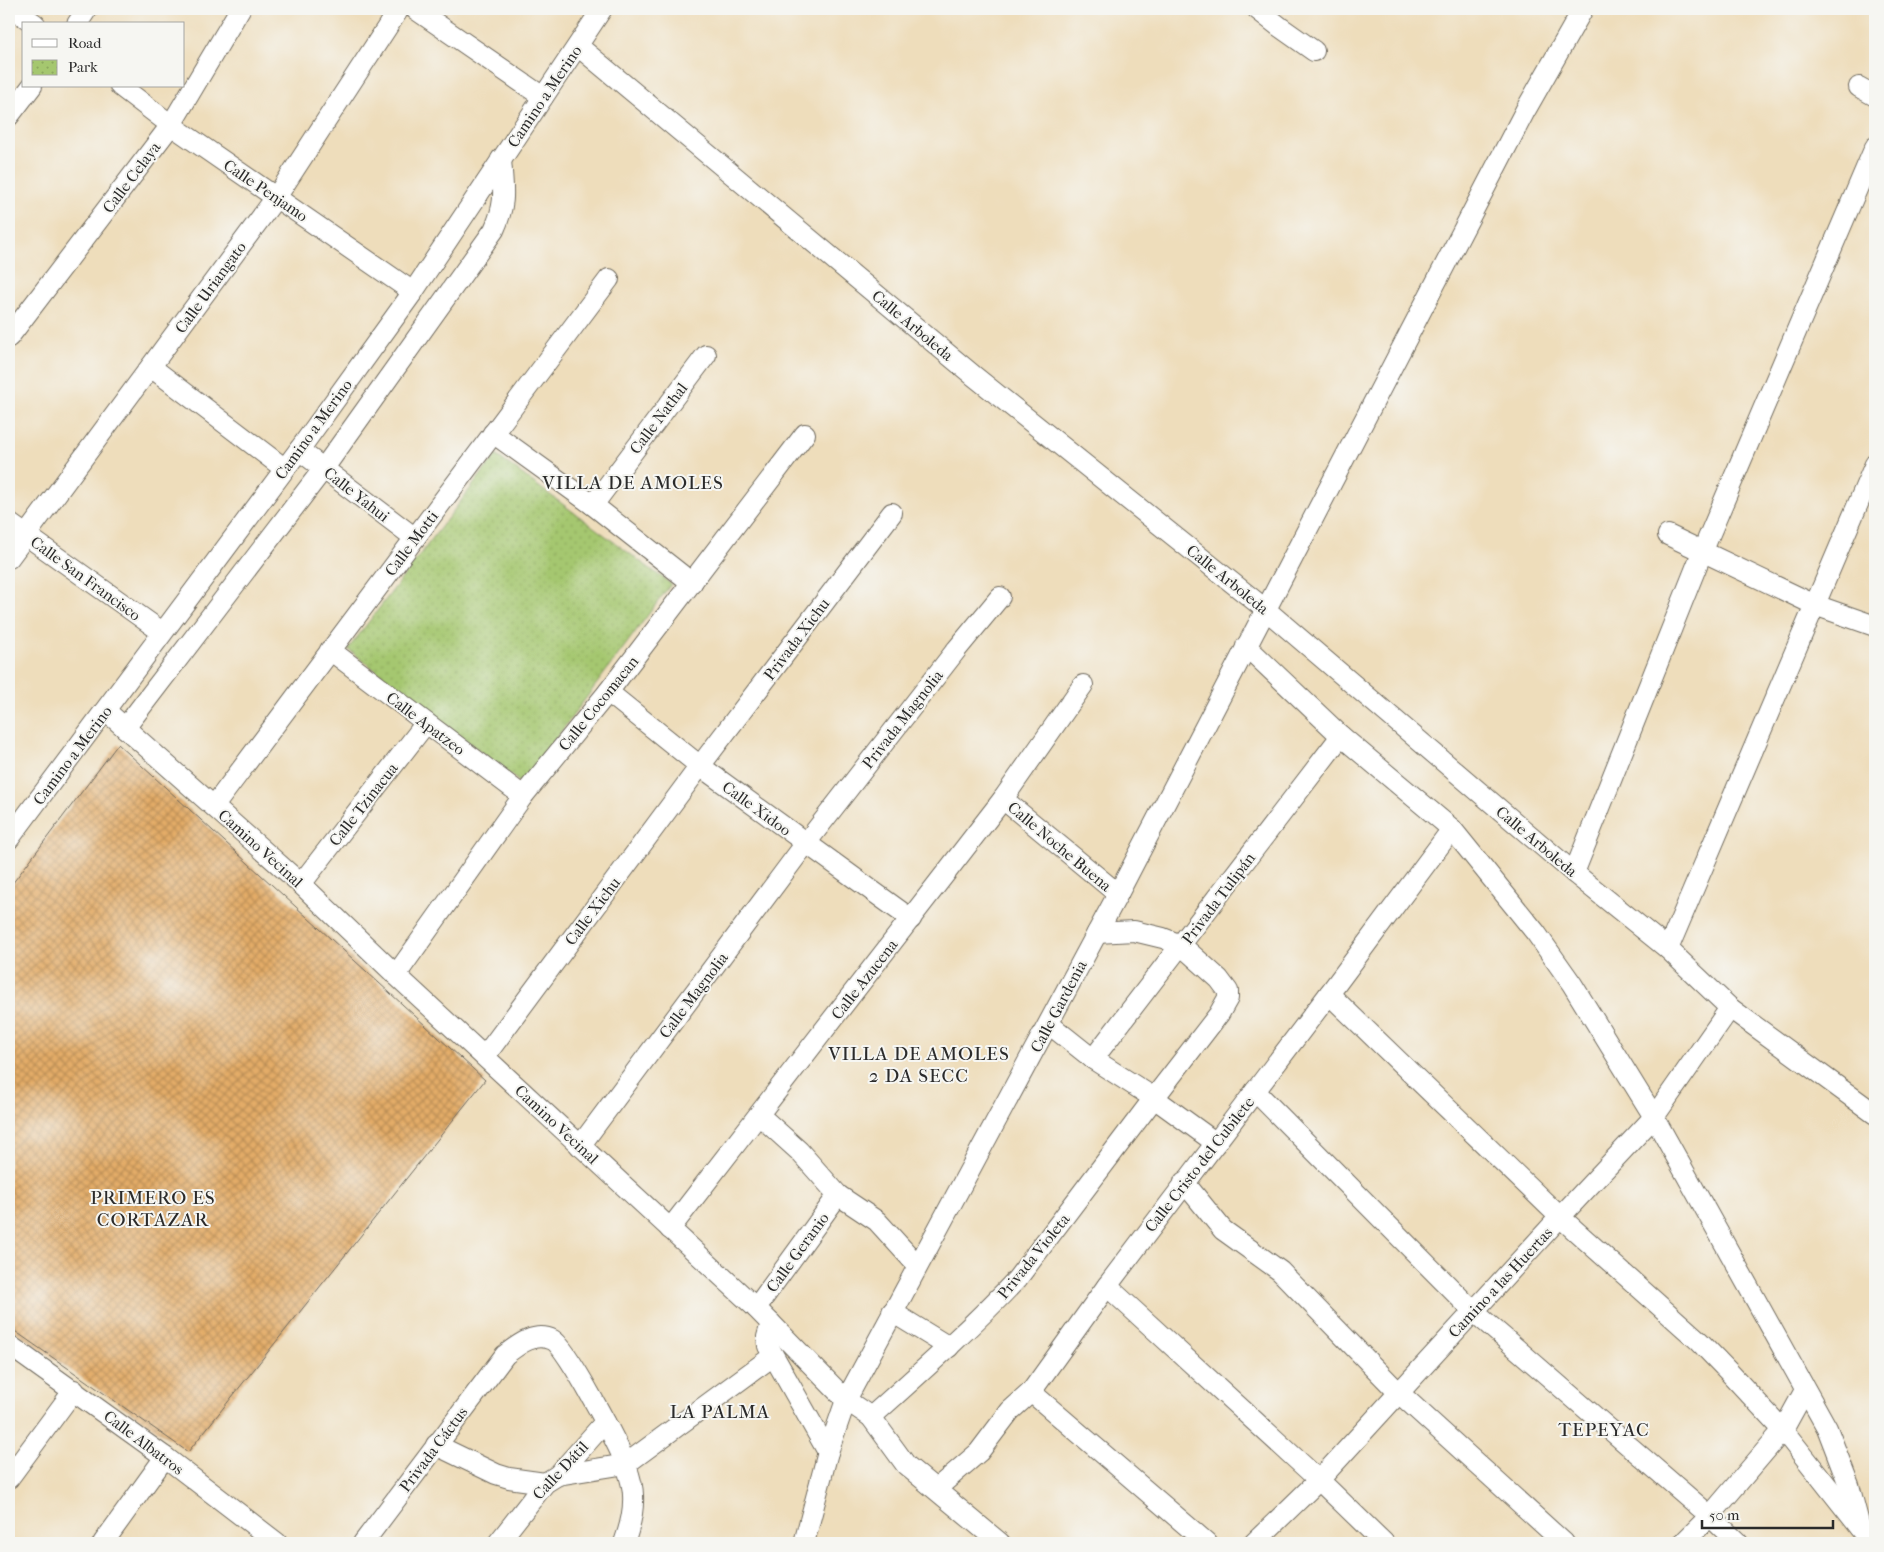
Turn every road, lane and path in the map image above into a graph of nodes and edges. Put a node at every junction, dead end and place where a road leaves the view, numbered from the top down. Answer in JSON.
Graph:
{"nodes":[{"id":1,"x":13,"y":9,"type":"edge"},
{"id":2,"x":87,"y":9,"type":"edge"},
{"id":3,"x":240,"y":9,"type":"edge"},
{"id":4,"x":399,"y":9,"type":"edge"},
{"id":5,"x":416,"y":9,"type":"edge"},
{"id":6,"x":602,"y":9,"type":"edge"},
{"id":7,"x":1257,"y":9,"type":"edge"},
{"id":8,"x":1583,"y":9,"type":"edge"},
{"id":9,"x":32,"y":22,"type":"edge"},
{"id":10,"x":78,"y":22,"type":"edge"},
{"id":11,"x":578,"y":46,"type":"junction"},
{"id":12,"x":1314,"y":50,"type":"dead end"},
{"id":13,"x":30,"y":88,"type":"edge"},
{"id":14,"x":123,"y":88,"type":"edge"},
{"id":15,"x":543,"y":97,"type":"junction"},
{"id":16,"x":9,"y":116,"type":"edge"},
{"id":17,"x":171,"y":125,"type":"junction"},
{"id":18,"x":1875,"y":147,"type":"edge"},
{"id":19,"x":501,"y":160,"type":"junction"},
{"id":20,"x":277,"y":196,"type":"junction"},
{"id":21,"x":608,"y":279,"type":"dead end"},
{"id":22,"x":413,"y":292,"type":"junction"},
{"id":23,"x":9,"y":337,"type":"edge"},
{"id":24,"x":706,"y":355,"type":"dead end"},
{"id":25,"x":151,"y":367,"type":"junction"},
{"id":26,"x":493,"y":433,"type":"junction"},
{"id":27,"x":805,"y":434,"type":"dead end"},
{"id":28,"x":300,"y":450,"type":"junction"},
{"id":29,"x":1875,"y":464,"type":"edge"},
{"id":30,"x":324,"y":468,"type":"junction"},
{"id":31,"x":285,"y":469,"type":"junction"},
{"id":32,"x":1868,"y":503,"type":"edge"},
{"id":33,"x":593,"y":505,"type":"junction"},
{"id":34,"x":892,"y":513,"type":"dead end"},
{"id":35,"x":9,"y":523,"type":"edge"},
{"id":36,"x":1668,"y":534,"type":"dead end"},
{"id":37,"x":26,"y":535,"type":"junction"},
{"id":38,"x":415,"y":538,"type":"junction"},
{"id":39,"x":1703,"y":550,"type":"junction"},
{"id":40,"x":9,"y":558,"type":"edge"},
{"id":41,"x":692,"y":582,"type":"junction"},
{"id":42,"x":1000,"y":597,"type":"dead end"},
{"id":43,"x":1815,"y":605,"type":"junction"},
{"id":44,"x":1265,"y":609,"type":"junction"},
{"id":45,"x":1875,"y":626,"type":"edge"},
{"id":46,"x":162,"y":632,"type":"junction"},
{"id":47,"x":1246,"y":646,"type":"junction"},
{"id":48,"x":330,"y":650,"type":"junction"},
{"id":49,"x":1083,"y":685,"type":"dead end"},
{"id":50,"x":608,"y":692,"type":"junction"},
{"id":51,"x":106,"y":711,"type":"junction"},
{"id":52,"x":426,"y":724,"type":"junction"},
{"id":53,"x":125,"y":728,"type":"junction"},
{"id":54,"x":1341,"y":736,"type":"junction"},
{"id":55,"x":700,"y":766,"type":"junction"},
{"id":56,"x":523,"y":796,"type":"junction"},
{"id":57,"x":1003,"y":799,"type":"junction"},
{"id":58,"x":214,"y":806,"type":"junction"},
{"id":59,"x":1452,"y":829,"type":"junction"},
{"id":60,"x":11,"y":830,"type":"edge"},
{"id":61,"x":806,"y":843,"type":"junction"},
{"id":62,"x":1574,"y":873,"type":"junction"},
{"id":63,"x":301,"y":884,"type":"junction"},
{"id":64,"x":1118,"y":894,"type":"junction"},
{"id":65,"x":910,"y":919,"type":"junction"},
{"id":66,"x":1097,"y":933,"type":"junction"},
{"id":67,"x":1181,"y":946,"type":"junction"},
{"id":68,"x":1668,"y":949,"type":"junction"},
{"id":69,"x":396,"y":974,"type":"junction"},
{"id":70,"x":1330,"y":994,"type":"junction"},
{"id":71,"x":1730,"y":1008,"type":"junction"},
{"id":72,"x":1049,"y":1024,"type":"junction"},
{"id":73,"x":485,"y":1056,"type":"junction"},
{"id":74,"x":1094,"y":1059,"type":"junction"},
{"id":75,"x":1255,"y":1091,"type":"junction"},
{"id":76,"x":1154,"y":1098,"type":"junction"},
{"id":77,"x":1875,"y":1114,"type":"edge"},
{"id":78,"x":758,"y":1115,"type":"junction"},
{"id":79,"x":1654,"y":1118,"type":"junction"},
{"id":80,"x":1216,"y":1143,"type":"junction"},
{"id":81,"x":580,"y":1146,"type":"junction"},
{"id":82,"x":1184,"y":1182,"type":"junction"},
{"id":83,"x":838,"y":1195,"type":"junction"},
{"id":84,"x":1560,"y":1217,"type":"junction"},
{"id":85,"x":670,"y":1229,"type":"junction"},
{"id":86,"x":918,"y":1265,"type":"junction"},
{"id":87,"x":1107,"y":1286,"type":"junction"},
{"id":88,"x":756,"y":1308,"type":"junction"},
{"id":89,"x":1474,"y":1311,"type":"junction"},
{"id":90,"x":892,"y":1312,"type":"junction"},
{"id":91,"x":771,"y":1323,"type":"junction"},
{"id":92,"x":9,"y":1345,"type":"edge"},
{"id":93,"x":949,"y":1347,"type":"junction"},
{"id":94,"x":773,"y":1356,"type":"junction"},
{"id":95,"x":74,"y":1390,"type":"junction"},
{"id":96,"x":1805,"y":1390,"type":"junction"},
{"id":97,"x":1032,"y":1392,"type":"junction"},
{"id":98,"x":1398,"y":1392,"type":"junction"},
{"id":99,"x":846,"y":1400,"type":"junction"},
{"id":100,"x":871,"y":1417,"type":"junction"},
{"id":101,"x":605,"y":1422,"type":"junction"},
{"id":102,"x":1782,"y":1430,"type":"junction"},
{"id":103,"x":436,"y":1445,"type":"junction"},
{"id":104,"x":828,"y":1452,"type":"junction"},
{"id":105,"x":165,"y":1457,"type":"junction"},
{"id":106,"x":626,"y":1464,"type":"junction"},
{"id":107,"x":9,"y":1478,"type":"edge"},
{"id":108,"x":552,"y":1479,"type":"junction"},
{"id":109,"x":1319,"y":1480,"type":"junction"},
{"id":110,"x":936,"y":1489,"type":"junction"},
{"id":111,"x":1710,"y":1516,"type":"junction"},
{"id":112,"x":1860,"y":1527,"type":"junction"},
{"id":113,"x":809,"y":1539,"type":"edge"},
{"id":114,"x":264,"y":1540,"type":"edge"},
{"id":115,"x":1875,"y":1541,"type":"edge"},
{"id":116,"x":102,"y":1543,"type":"edge"},
{"id":117,"x":363,"y":1543,"type":"edge"},
{"id":118,"x":498,"y":1543,"type":"edge"},
{"id":119,"x":624,"y":1543,"type":"edge"},
{"id":120,"x":1000,"y":1543,"type":"edge"},
{"id":121,"x":1207,"y":1543,"type":"edge"},
{"id":122,"x":1254,"y":1543,"type":"edge"},
{"id":123,"x":1384,"y":1543,"type":"edge"},
{"id":124,"x":1564,"y":1543,"type":"edge"},
{"id":125,"x":1683,"y":1543,"type":"edge"},
{"id":126,"x":1738,"y":1543,"type":"edge"}],
"edges":[{"from":1,"to":9,"type":"street"},
{"from":2,"to":10,"type":"street"},
{"from":3,"to":17,"type":"street","name":"Calle Celaya"},
{"from":4,"to":20,"type":"street","name":"Calle Uriangato"},
{"from":5,"to":15,"type":"street"},
{"from":6,"to":11,"type":"street","name":"Camino a Merino"},
{"from":7,"to":12,"type":"street"},
{"from":8,"to":44,"type":"street","name":"Calle Gardenia"},
{"from":11,"to":15,"type":"street","name":"Camino a Merino"},
{"from":11,"to":44,"type":"street","name":"Calle Arboleda"},
{"from":13,"to":16,"type":"street"},
{"from":14,"to":17,"type":"street","name":"Calle Penjamo"},
{"from":15,"to":19,"type":"street","name":"Camino a Merino"},
{"from":17,"to":20,"type":"street","name":"Calle Penjamo"},
{"from":17,"to":23,"type":"street","name":"Calle Celaya"},
{"from":18,"to":39,"type":"street"},
{"from":19,"to":22,"type":"street","name":"Camino a Merino"},
{"from":19,"to":30,"type":"street"},
{"from":20,"to":22,"type":"street","name":"Calle Penjamo"},
{"from":20,"to":25,"type":"street","name":"Calle Uriangato"},
{"from":21,"to":26,"type":"street","name":"Calle Motti"},
{"from":22,"to":28,"type":"street","name":"Camino a Merino"},
{"from":24,"to":33,"type":"street","name":"Calle Nathal"},
{"from":25,"to":31,"type":"street"},
{"from":25,"to":37,"type":"street","name":"Calle Uriangato"},
{"from":26,"to":33,"type":"street"},
{"from":26,"to":38,"type":"street","name":"Calle Motti"},
{"from":27,"to":41,"type":"street","name":"Calle Cocomacan"},
{"from":28,"to":30,"type":"street","name":"Calle Yahui"},
{"from":28,"to":31,"type":"street","name":"Camino a Merino"},
{"from":29,"to":32,"type":"street"},
{"from":30,"to":38,"type":"street","name":"Calle Yahui"},
{"from":30,"to":53,"type":"street"},
{"from":31,"to":46,"type":"street","name":"Camino a Merino"},
{"from":32,"to":43,"type":"street"},
{"from":33,"to":41,"type":"street"},
{"from":34,"to":55,"type":"street","name":"Privada Xichu"},
{"from":35,"to":37,"type":"street","name":"Calle San Francisco"},
{"from":36,"to":39,"type":"street"},
{"from":37,"to":40,"type":"street","name":"Calle Uriangato"},
{"from":37,"to":46,"type":"street","name":"Calle San Francisco"},
{"from":38,"to":48,"type":"street","name":"Calle Motti"},
{"from":39,"to":43,"type":"street"},
{"from":39,"to":62,"type":"street"},
{"from":41,"to":50,"type":"street","name":"Calle Cocomacan"},
{"from":42,"to":61,"type":"street","name":"Privada Magnolia"},
{"from":43,"to":45,"type":"street"},
{"from":43,"to":68,"type":"street"},
{"from":44,"to":47,"type":"street","name":"Calle Gardenia"},
{"from":44,"to":62,"type":"street","name":"Calle Arboleda"},
{"from":46,"to":51,"type":"street","name":"Camino a Merino"},
{"from":47,"to":54,"type":"street"},
{"from":47,"to":64,"type":"street","name":"Calle Gardenia"},
{"from":48,"to":52,"type":"street","name":"Calle Apatzeo"},
{"from":48,"to":58,"type":"street","name":"Calle Motti"},
{"from":49,"to":57,"type":"street","name":"Calle Azucena"},
{"from":50,"to":55,"type":"street","name":"Calle Xidoo"},
{"from":50,"to":56,"type":"street","name":"Calle Cocomacan"},
{"from":51,"to":53,"type":"street","name":"Camino Vecinal"},
{"from":51,"to":60,"type":"street","name":"Camino a Merino"},
{"from":52,"to":56,"type":"street","name":"Calle Apatzeo"},
{"from":52,"to":63,"type":"street","name":"Calle Tzinacua"},
{"from":53,"to":58,"type":"street","name":"Camino Vecinal"},
{"from":54,"to":59,"type":"street"},
{"from":54,"to":67,"type":"street","name":"Privada Tulipán"},
{"from":55,"to":61,"type":"street","name":"Calle Xidoo"},
{"from":55,"to":73,"type":"street","name":"Calle Xichu"},
{"from":56,"to":69,"type":"street","name":"Calle Cocomacan"},
{"from":57,"to":64,"type":"street","name":"Calle Noche Buena"},
{"from":57,"to":65,"type":"street","name":"Calle Azucena"},
{"from":58,"to":63,"type":"street","name":"Camino Vecinal"},
{"from":59,"to":70,"type":"street","name":"Calle Cristo del Cubilete"},
{"from":59,"to":79,"type":"street"},
{"from":61,"to":65,"type":"street","name":"Calle Xidoo"},
{"from":61,"to":81,"type":"street","name":"Calle Magnolia"},
{"from":62,"to":68,"type":"street","name":"Calle Arboleda"},
{"from":63,"to":69,"type":"street","name":"Camino Vecinal"},
{"from":64,"to":66,"type":"street","name":"Calle Gardenia"},
{"from":65,"to":78,"type":"street","name":"Calle Azucena"},
{"from":66,"to":67,"type":"street"},
{"from":66,"to":72,"type":"street","name":"Calle Gardenia"},
{"from":67,"to":74,"type":"street","name":"Privada Tulipán"},
{"from":67,"to":76,"type":"street","name":"Privada Violeta"},
{"from":68,"to":71,"type":"street","name":"Calle Arboleda"},
{"from":69,"to":73,"type":"street","name":"Camino Vecinal"},
{"from":70,"to":75,"type":"street","name":"Calle Cristo del Cubilete"},
{"from":70,"to":84,"type":"street"},
{"from":71,"to":77,"type":"street","name":"Calle Arboleda"},
{"from":71,"to":79,"type":"street","name":"Camino a las Huertas"},
{"from":72,"to":74,"type":"street"},
{"from":72,"to":86,"type":"street","name":"Calle Gardenia"},
{"from":73,"to":81,"type":"street","name":"Camino Vecinal"},
{"from":74,"to":76,"type":"street"},
{"from":75,"to":80,"type":"street","name":"Calle Cristo del Cubilete"},
{"from":75,"to":89,"type":"street"},
{"from":76,"to":80,"type":"street"},
{"from":76,"to":93,"type":"street","name":"Privada Violeta"},
{"from":78,"to":83,"type":"street"},
{"from":78,"to":85,"type":"street","name":"Calle Azucena"},
{"from":79,"to":84,"type":"street","name":"Camino a las Huertas"},
{"from":79,"to":96,"type":"street"},
{"from":80,"to":82,"type":"street","name":"Calle Cristo del Cubilete"},
{"from":81,"to":85,"type":"street","name":"Camino Vecinal"},
{"from":82,"to":87,"type":"street","name":"Calle Cristo del Cubilete"},
{"from":82,"to":98,"type":"street"},
{"from":83,"to":86,"type":"street"},
{"from":83,"to":88,"type":"street","name":"Calle Geranio"},
{"from":84,"to":89,"type":"street","name":"Camino a las Huertas"},
{"from":84,"to":102,"type":"street"},
{"from":85,"to":88,"type":"street","name":"Camino Vecinal"},
{"from":86,"to":90,"type":"street","name":"Calle Gardenia"},
{"from":87,"to":97,"type":"street","name":"Calle Cristo del Cubilete"},
{"from":87,"to":109,"type":"street"},
{"from":88,"to":91,"type":"street","name":"Camino Vecinal"},
{"from":89,"to":98,"type":"street","name":"Camino a las Huertas"},
{"from":89,"to":111,"type":"street"},
{"from":90,"to":93,"type":"street"},
{"from":90,"to":99,"type":"street","name":"Calle Gardenia"},
{"from":91,"to":94,"type":"street"},
{"from":91,"to":99,"type":"street","name":"Camino Vecinal"},
{"from":92,"to":95,"type":"street","name":"Calle Albatros"},
{"from":93,"to":100,"type":"street","name":"Privada Violeta"},
{"from":94,"to":104,"type":"street"},
{"from":94,"to":106,"type":"street"},
{"from":95,"to":105,"type":"street","name":"Calle Albatros"},
{"from":95,"to":107,"type":"street"},
{"from":96,"to":102,"type":"street"},
{"from":96,"to":112,"type":"street"},
{"from":97,"to":110,"type":"street","name":"Calle Cristo del Cubilete"},
{"from":97,"to":121,"type":"street"},
{"from":98,"to":109,"type":"street","name":"Camino a las Huertas"},
{"from":98,"to":124,"type":"street"},
{"from":99,"to":100,"type":"street","name":"Camino Vecinal"},
{"from":99,"to":104,"type":"street","name":"Calle Gardenia"},
{"from":100,"to":110,"type":"street","name":"Camino Vecinal"},
{"from":101,"to":103,"type":"street","name":"Privada Cáctus"},
{"from":101,"to":106,"type":"street","name":"Privada Cáctus"},
{"from":101,"to":108,"type":"street","name":"Calle Dátil"},
{"from":102,"to":111,"type":"street"},
{"from":102,"to":112,"type":"street"},
{"from":103,"to":108,"type":"street"},
{"from":103,"to":117,"type":"street","name":"Privada Cáctus"},
{"from":104,"to":113,"type":"street","name":"Calle Gardenia"},
{"from":105,"to":114,"type":"street","name":"Calle Albatros"},
{"from":105,"to":116,"type":"street"},
{"from":106,"to":108,"type":"street"},
{"from":106,"to":119,"type":"street","name":"Privada Cáctus"},
{"from":108,"to":118,"type":"street","name":"Calle Dátil"},
{"from":109,"to":122,"type":"street","name":"Camino a las Huertas"},
{"from":109,"to":123,"type":"street"},
{"from":110,"to":120,"type":"street","name":"Camino Vecinal"},
{"from":111,"to":125,"type":"street"},
{"from":111,"to":126,"type":"street"},
{"from":112,"to":115,"type":"street"}]}
